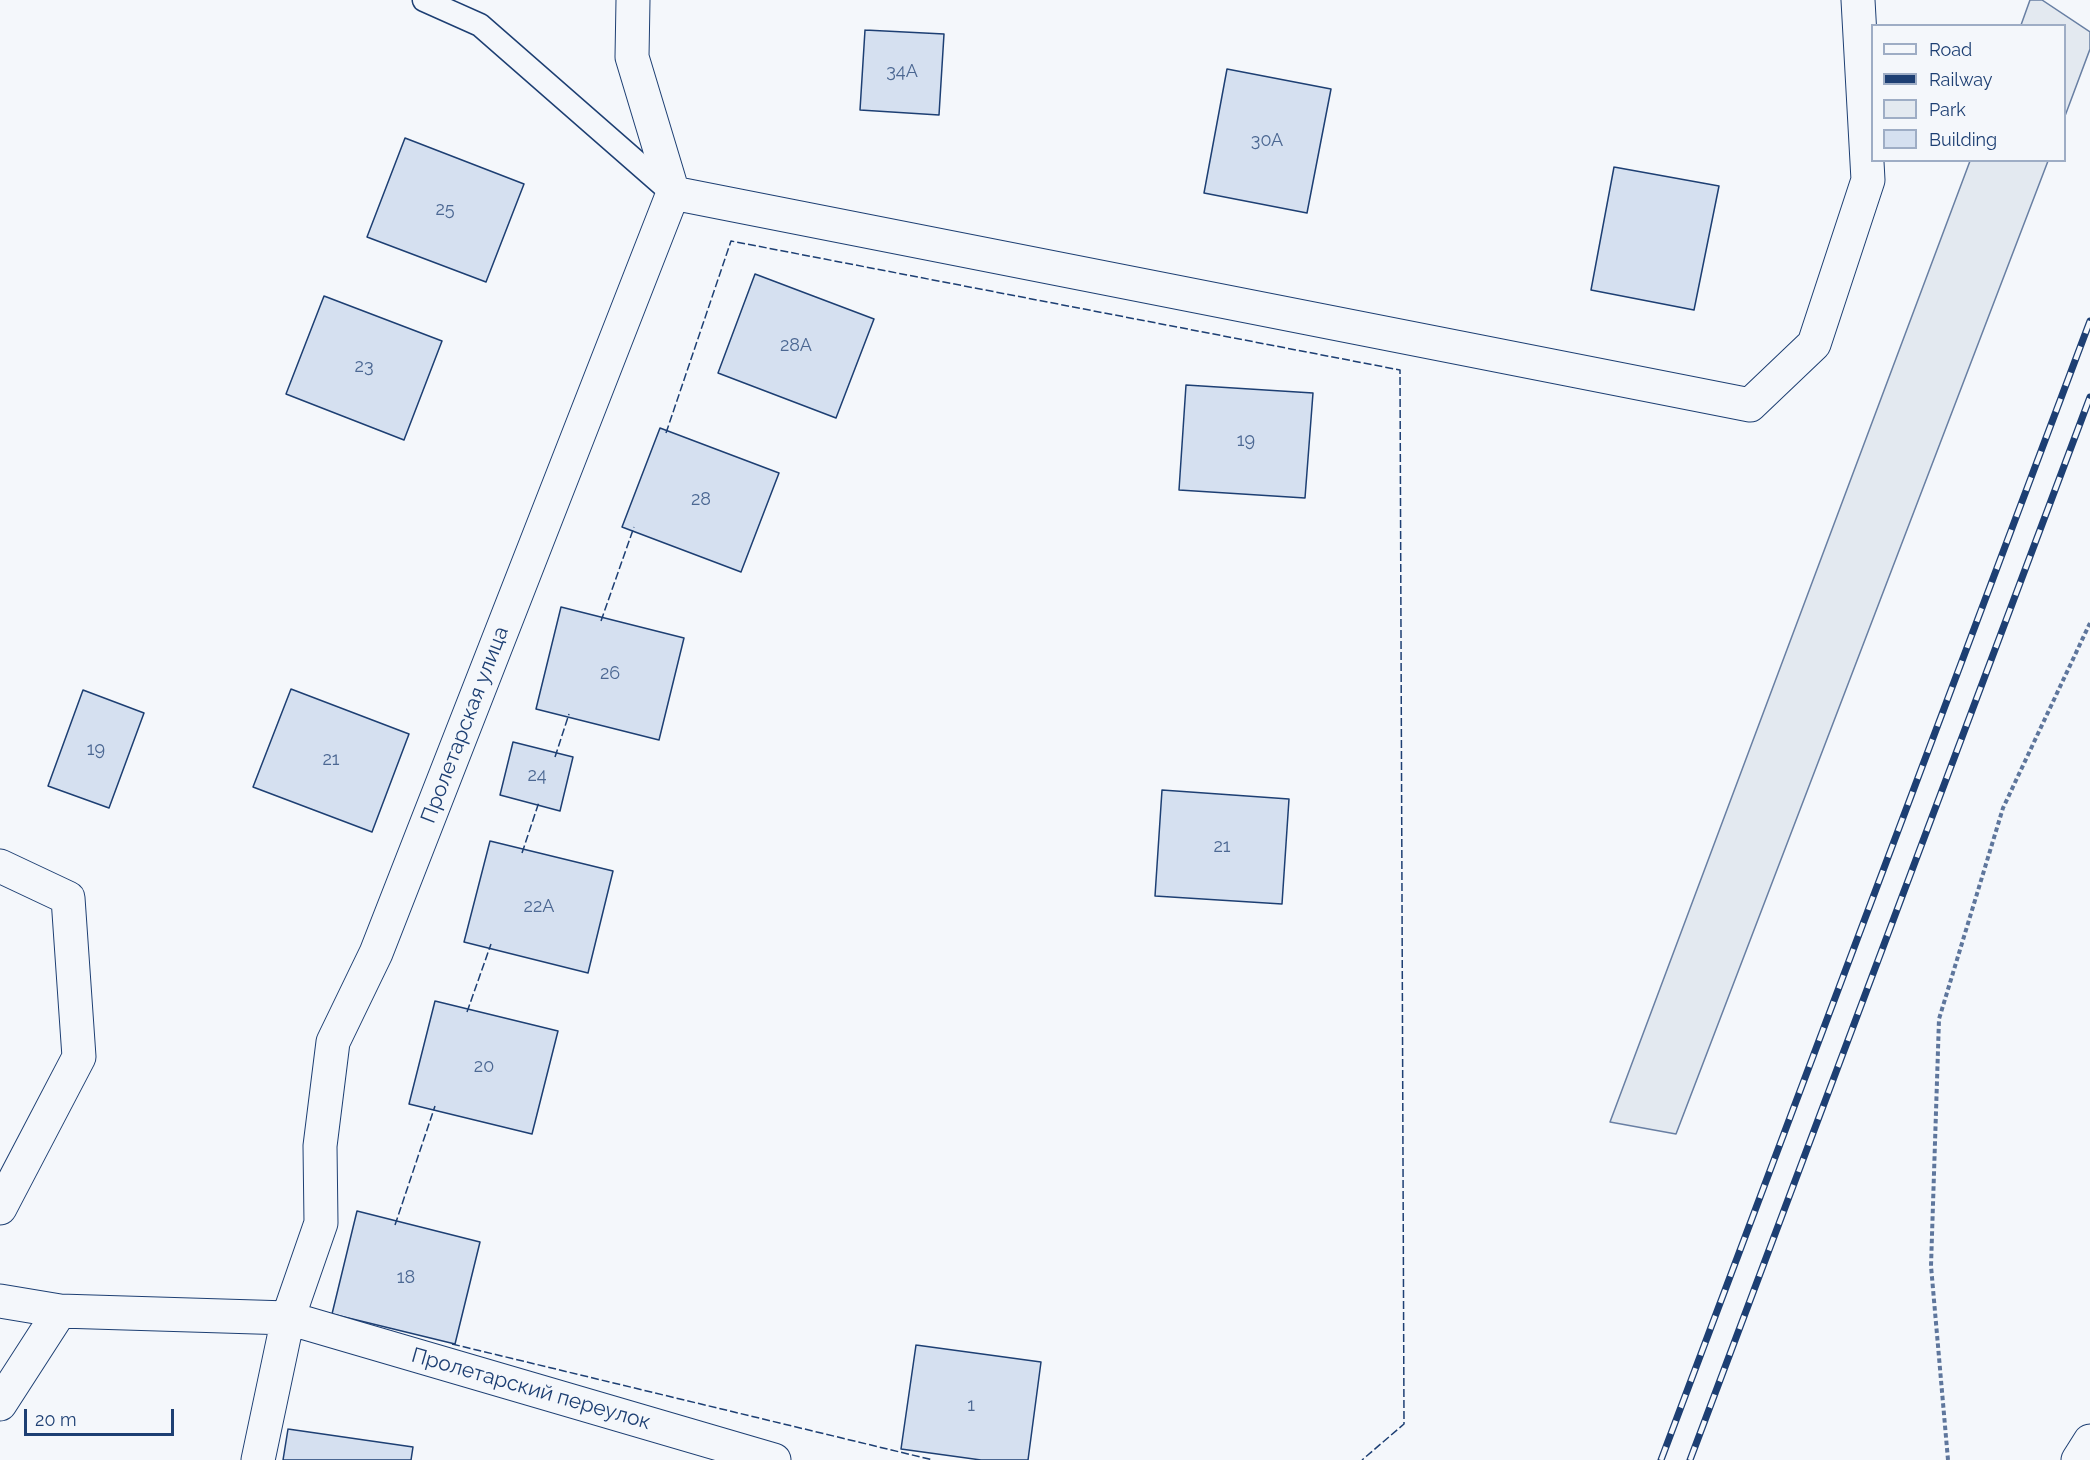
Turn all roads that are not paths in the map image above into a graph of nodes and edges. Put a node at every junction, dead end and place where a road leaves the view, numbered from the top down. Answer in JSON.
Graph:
{"nodes":[{"id":1,"x":424,"y":0,"type":"edge"},
{"id":2,"x":633,"y":0,"type":"edge"},
{"id":3,"x":1858,"y":0,"type":"edge"},
{"id":4,"x":673,"y":193,"type":"junction"},
{"id":5,"x":0,"y":866,"type":"edge"},
{"id":6,"x":0,"y":1208,"type":"edge"},
{"id":7,"x":0,"y":1301,"type":"edge"},
{"id":8,"x":60,"y":1311,"type":"junction"},
{"id":9,"x":288,"y":1318,"type":"junction"},
{"id":10,"x":0,"y":1404,"type":"edge"},
{"id":11,"x":2090,"y":1441,"type":"edge"},
{"id":12,"x":258,"y":1460,"type":"edge"},
{"id":13,"x":774,"y":1460,"type":"edge"},
{"id":14,"x":2078,"y":1460,"type":"edge"}],
"edges":[{"from":1,"to":4,"type":"lane"},
{"from":2,"to":4,"type":"street"},
{"from":3,"to":4,"type":"street"},
{"from":4,"to":9,"type":"street","name":"Пролетарская улица"},
{"from":5,"to":6,"type":"street"},
{"from":7,"to":8,"type":"street","name":"Пролетарский переулок"},
{"from":8,"to":9,"type":"street","name":"Пролетарский переулок"},
{"from":8,"to":10,"type":"street"},
{"from":9,"to":12,"type":"street","name":"Пролетарская улица"},
{"from":9,"to":13,"type":"street","name":"Пролетарский переулок"},
{"from":11,"to":14,"type":"street"}]}
